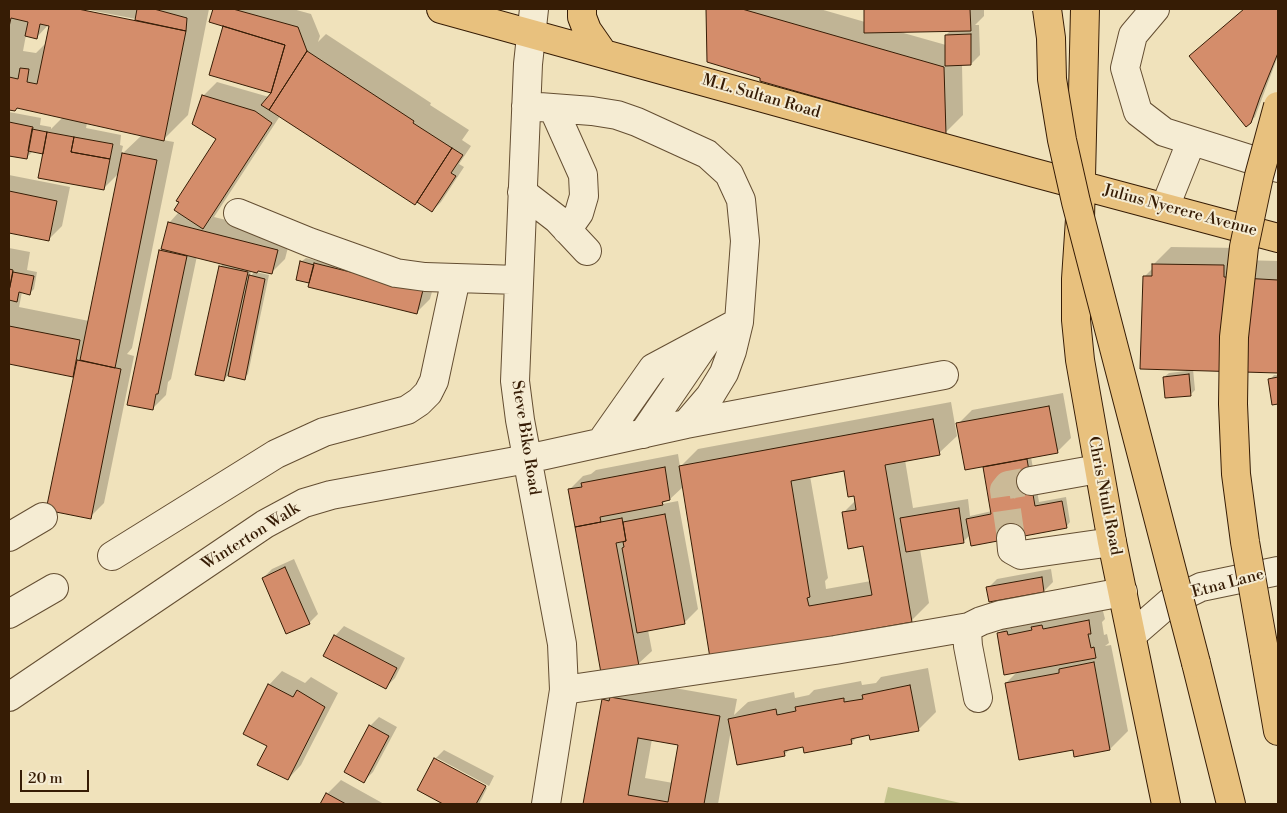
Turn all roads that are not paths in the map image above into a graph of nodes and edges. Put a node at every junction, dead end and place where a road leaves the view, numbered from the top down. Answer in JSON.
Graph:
{"nodes":[{"id":1,"x":441,"y":9,"type":"edge"},
{"id":2,"x":582,"y":9,"type":"edge"},
{"id":3,"x":1047,"y":9,"type":"edge"},
{"id":4,"x":1085,"y":9,"type":"edge"},
{"id":5,"x":1155,"y":9,"type":"edge"},
{"id":6,"x":532,"y":21,"type":"edge"},
{"id":7,"x":603,"y":53,"type":"junction"},
{"id":8,"x":1278,"y":106,"type":"edge"},
{"id":9,"x":540,"y":107,"type":"junction"},
{"id":10,"x":1191,"y":142,"type":"junction"},
{"id":11,"x":1278,"y":168,"type":"edge"},
{"id":12,"x":1081,"y":185,"type":"junction"},
{"id":13,"x":522,"y":192,"type":"junction"},
{"id":14,"x":1166,"y":207,"type":"junction"},
{"id":15,"x":238,"y":213,"type":"dead end"},
{"id":16,"x":568,"y":230,"type":"junction"},
{"id":17,"x":1278,"y":238,"type":"edge"},
{"id":18,"x":587,"y":252,"type":"dead end"},
{"id":19,"x":456,"y":278,"type":"junction"},
{"id":20,"x":518,"y":280,"type":"junction"},
{"id":21,"x":739,"y":322,"type":"junction"},
{"id":22,"x":709,"y":337,"type":"junction"},
{"id":23,"x":944,"y":375,"type":"dead end"},
{"id":24,"x":686,"y":424,"type":"junction"},
{"id":25,"x":643,"y":434,"type":"junction"},
{"id":26,"x":601,"y":442,"type":"junction"},
{"id":27,"x":527,"y":459,"type":"junction"},
{"id":28,"x":1098,"y":468,"type":"junction"},
{"id":29,"x":1030,"y":481,"type":"tunnel mouth"},
{"id":30,"x":43,"y":517,"type":"dead end"},
{"id":31,"x":9,"y":537,"type":"edge"},
{"id":32,"x":1011,"y":538,"type":"tunnel mouth"},
{"id":33,"x":1112,"y":542,"type":"junction"},
{"id":34,"x":112,"y":556,"type":"dead end"},
{"id":35,"x":1278,"y":570,"type":"edge"},
{"id":36,"x":54,"y":588,"type":"dead end"},
{"id":37,"x":1123,"y":592,"type":"junction"},
{"id":38,"x":9,"y":614,"type":"edge"},
{"id":39,"x":969,"y":627,"type":"junction"},
{"id":40,"x":1132,"y":636,"type":"junction"},
{"id":41,"x":564,"y":690,"type":"junction"},
{"id":42,"x":9,"y":697,"type":"edge"},
{"id":43,"x":978,"y":698,"type":"dead end"},
{"id":44,"x":1278,"y":731,"type":"edge"},
{"id":45,"x":546,"y":804,"type":"edge"},
{"id":46,"x":1166,"y":804,"type":"edge"},
{"id":47,"x":1231,"y":804,"type":"edge"}],
"edges":[{"from":1,"to":6,"type":"main road","name":"M.L. Sultan Road"},
{"from":2,"to":7,"type":"main road"},
{"from":3,"to":47,"type":"main road","bridge":true},
{"from":4,"to":12,"type":"main road","name":"Chris Ntuli Road"},
{"from":5,"to":10,"type":"street"},
{"from":6,"to":7,"type":"main road","name":"M.L. Sultan Road"},
{"from":6,"to":9,"type":"street","name":"Steve Biko Road"},
{"from":7,"to":12,"type":"main road","name":"M.L. Sultan Road"},
{"from":8,"to":44,"type":"main road","bridge":true},
{"from":9,"to":13,"type":"street","name":"Steve Biko Road"},
{"from":9,"to":16,"type":"street"},
{"from":9,"to":21,"type":"street"},
{"from":10,"to":11,"type":"street"},
{"from":10,"to":14,"type":"street"},
{"from":12,"to":14,"type":"main road","name":"Julius Nyerere Avenue"},
{"from":12,"to":28,"type":"main road","name":"Chris Ntuli Road"},
{"from":13,"to":16,"type":"street"},
{"from":13,"to":20,"type":"street","name":"Steve Biko Road"},
{"from":14,"to":17,"type":"main road","name":"Julius Nyerere Avenue"},
{"from":15,"to":19,"type":"street"},
{"from":16,"to":18,"type":"street"},
{"from":19,"to":20,"type":"street"},
{"from":19,"to":34,"type":"street"},
{"from":20,"to":27,"type":"street","name":"Steve Biko Road"},
{"from":21,"to":22,"type":"street"},
{"from":21,"to":24,"type":"street"},
{"from":22,"to":25,"type":"street"},
{"from":22,"to":26,"type":"street"},
{"from":23,"to":24,"type":"street","name":"Winterton Walk"},
{"from":24,"to":25,"type":"street","name":"Winterton Walk"},
{"from":25,"to":26,"type":"street","name":"Winterton Walk"},
{"from":26,"to":27,"type":"street","name":"Winterton Walk"},
{"from":27,"to":41,"type":"street","name":"Steve Biko Road"},
{"from":27,"to":42,"type":"street","name":"Winterton Walk"},
{"from":28,"to":29,"type":"street"},
{"from":28,"to":33,"type":"main road","name":"Chris Ntuli Road"},
{"from":30,"to":31,"type":"street"},
{"from":32,"to":33,"type":"street"},
{"from":33,"to":37,"type":"main road","name":"Chris Ntuli Road"},
{"from":35,"to":40,"type":"street","name":"Etna Lane"},
{"from":36,"to":38,"type":"street"},
{"from":37,"to":39,"type":"street"},
{"from":37,"to":40,"type":"main road","name":"Chris Ntuli Road"},
{"from":39,"to":41,"type":"street"},
{"from":39,"to":43,"type":"street"},
{"from":40,"to":46,"type":"main road","name":"Chris Ntuli Road"},
{"from":41,"to":45,"type":"street","name":"Steve Biko Road"}]}
